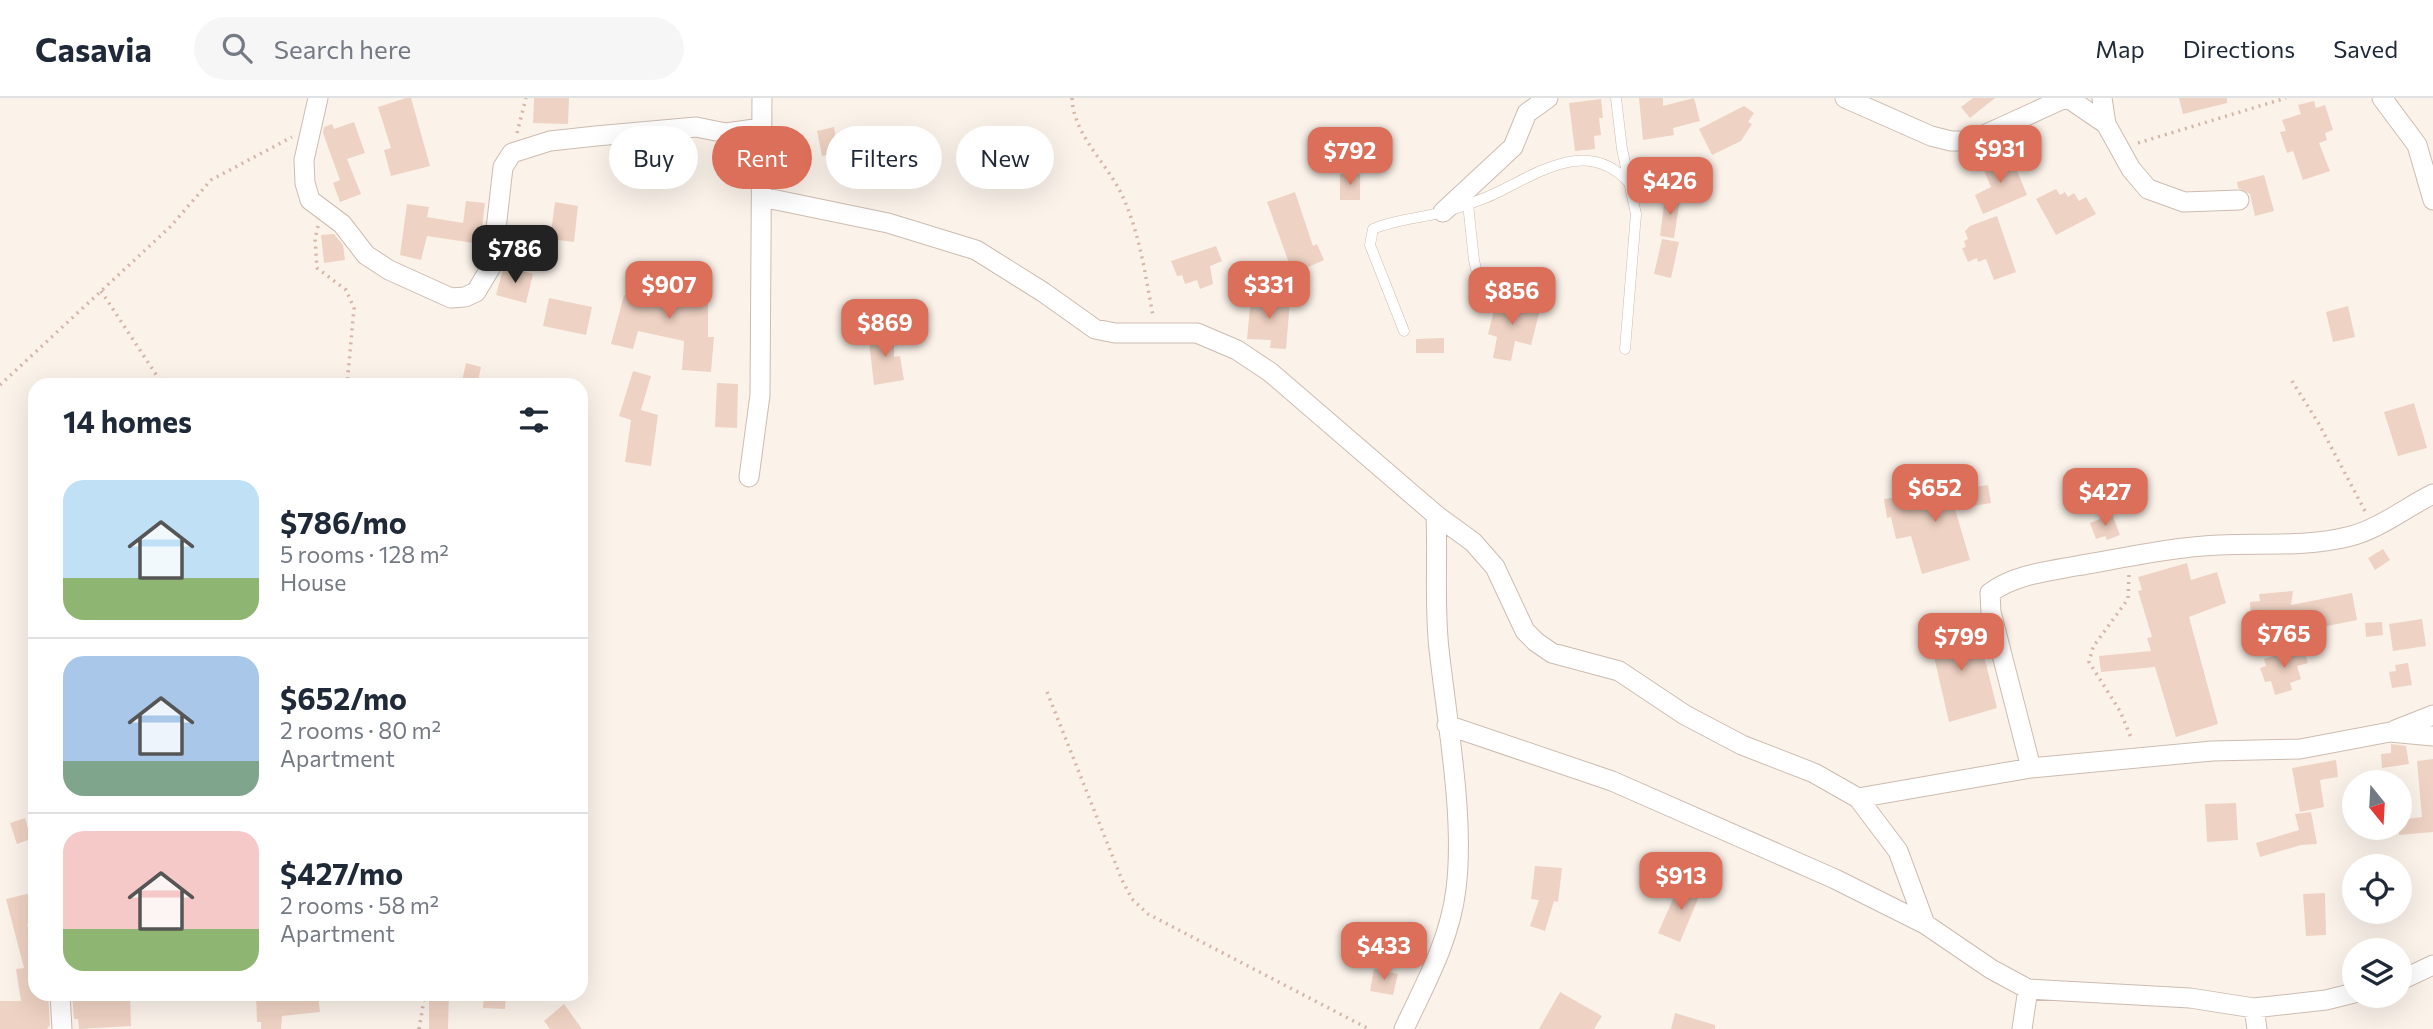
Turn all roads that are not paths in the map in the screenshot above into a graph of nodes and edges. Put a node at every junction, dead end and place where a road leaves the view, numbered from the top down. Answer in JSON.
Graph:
{"nodes":[{"id":1,"x":318,"y":98,"type":"edge"},
{"id":2,"x":762,"y":98,"type":"edge"},
{"id":3,"x":1548,"y":98,"type":"edge"},
{"id":4,"x":1616,"y":98,"type":"edge"},
{"id":5,"x":1845,"y":98,"type":"edge"},
{"id":6,"x":2067,"y":98,"type":"edge"},
{"id":7,"x":2102,"y":98,"type":"edge"},
{"id":8,"x":2382,"y":98,"type":"edge"},
{"id":9,"x":2040,"y":103,"type":"edge"},
{"id":10,"x":2106,"y":124,"type":"junction"},
{"id":11,"x":762,"y":126,"type":"edge"},
{"id":12,"x":712,"y":130,"type":"edge"},
{"id":13,"x":1631,"y":185,"type":"junction"},
{"id":14,"x":762,"y":189,"type":"edge"},
{"id":15,"x":762,"y":197,"type":"junction"},
{"id":16,"x":2239,"y":200,"type":"dead end"},
{"id":17,"x":2433,"y":200,"type":"edge"},
{"id":18,"x":1468,"y":204,"type":"junction"},
{"id":19,"x":1443,"y":212,"type":"junction"},
{"id":20,"x":1484,"y":304,"type":"dead end"},
{"id":21,"x":1404,"y":331,"type":"dead end"},
{"id":22,"x":1625,"y":349,"type":"dead end"},
{"id":23,"x":749,"y":477,"type":"dead end"},
{"id":24,"x":2433,"y":494,"type":"edge"},
{"id":25,"x":1436,"y":515,"type":"junction"},
{"id":26,"x":2433,"y":715,"type":"edge"},
{"id":27,"x":1447,"y":726,"type":"junction"},
{"id":28,"x":2390,"y":732,"type":"junction"},
{"id":29,"x":2433,"y":736,"type":"edge"},
{"id":30,"x":2031,"y":768,"type":"junction"},
{"id":31,"x":1858,"y":798,"type":"junction"},
{"id":32,"x":1925,"y":924,"type":"junction"},
{"id":33,"x":2433,"y":965,"type":"edge"},
{"id":34,"x":2412,"y":975,"type":"edge"},
{"id":35,"x":2028,"y":989,"type":"junction"},
{"id":36,"x":2342,"y":996,"type":"edge"},
{"id":37,"x":60,"y":1001,"type":"edge"},
{"id":38,"x":2254,"y":1008,"type":"junction"},
{"id":39,"x":62,"y":1029,"type":"edge"},
{"id":40,"x":1404,"y":1029,"type":"edge"},
{"id":41,"x":2022,"y":1029,"type":"edge"},
{"id":42,"x":2257,"y":1029,"type":"edge"}],
"edges":[{"from":1,"to":12,"type":"street"},
{"from":2,"to":11,"type":"street"},
{"from":3,"to":19,"type":"street"},
{"from":4,"to":13,"type":"lane"},
{"from":5,"to":9,"type":"street"},
{"from":6,"to":9,"type":"street"},
{"from":6,"to":10,"type":"street"},
{"from":7,"to":10,"type":"street"},
{"from":8,"to":17,"type":"street"},
{"from":10,"to":16,"type":"street"},
{"from":13,"to":18,"type":"lane"},
{"from":13,"to":22,"type":"lane"},
{"from":14,"to":15,"type":"street"},
{"from":15,"to":23,"type":"street"},
{"from":15,"to":25,"type":"street"},
{"from":18,"to":19,"type":"lane"},
{"from":18,"to":20,"type":"lane"},
{"from":19,"to":21,"type":"lane"},
{"from":24,"to":30,"type":"street"},
{"from":25,"to":27,"type":"street"},
{"from":25,"to":31,"type":"street"},
{"from":26,"to":28,"type":"street"},
{"from":27,"to":32,"type":"street"},
{"from":27,"to":40,"type":"street"},
{"from":28,"to":29,"type":"street"},
{"from":28,"to":30,"type":"street"},
{"from":30,"to":31,"type":"street"},
{"from":31,"to":32,"type":"street"},
{"from":32,"to":35,"type":"street"},
{"from":33,"to":34,"type":"street"},
{"from":35,"to":38,"type":"street"},
{"from":35,"to":41,"type":"street"},
{"from":36,"to":38,"type":"street"},
{"from":37,"to":39,"type":"street"},
{"from":38,"to":42,"type":"street"}]}
